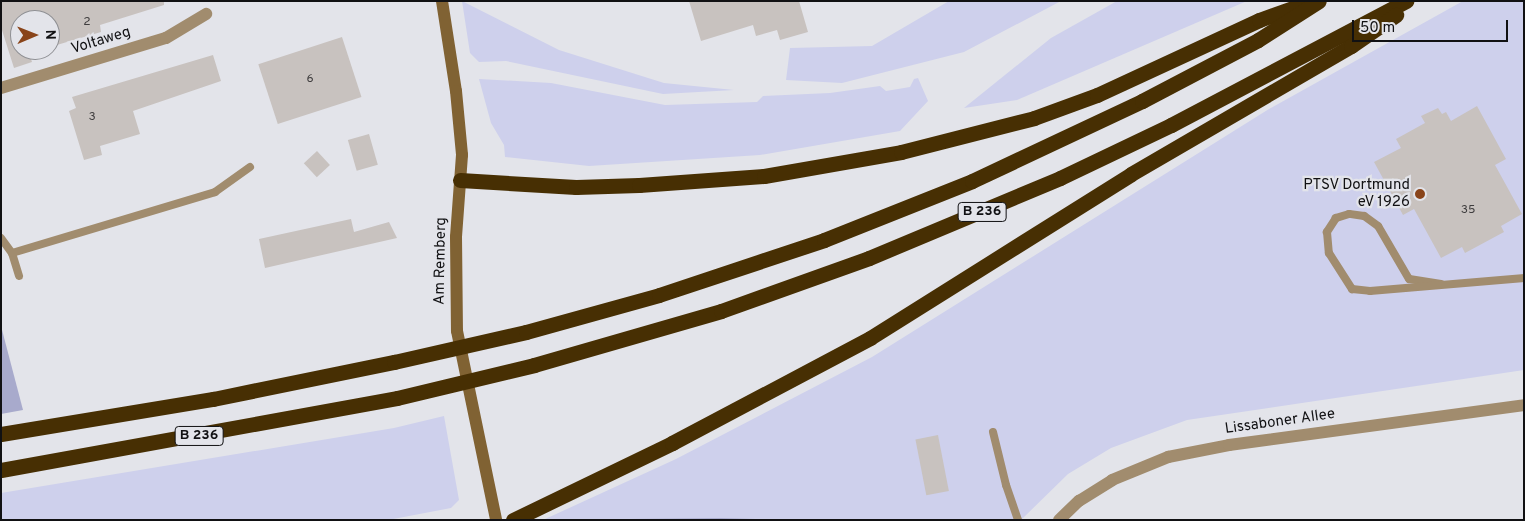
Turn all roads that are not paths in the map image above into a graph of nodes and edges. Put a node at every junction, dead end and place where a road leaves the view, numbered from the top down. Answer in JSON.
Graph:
{"nodes":[{"id":1,"x":1310,"y":1,"type":"edge"},
{"id":2,"x":1319,"y":1,"type":"edge"},
{"id":3,"x":1406,"y":1,"type":"edge"},
{"id":4,"x":1416,"y":1,"type":"edge"},
{"id":5,"x":443,"y":8,"type":"edge"},
{"id":6,"x":206,"y":14,"type":"dead end"},
{"id":7,"x":1,"y":88,"type":"edge"},
{"id":8,"x":250,"y":167,"type":"dead end"},
{"id":9,"x":460,"y":180,"type":"junction"},
{"id":10,"x":1,"y":238,"type":"edge"},
{"id":11,"x":12,"y":253,"type":"junction"},
{"id":12,"x":19,"y":276,"type":"dead end"},
{"id":13,"x":1524,"y":278,"type":"edge"},
{"id":14,"x":1441,"y":284,"type":"junction"},
{"id":15,"x":1524,"y":405,"type":"edge"},
{"id":16,"x":993,"y":432,"type":"dead end"},
{"id":17,"x":1,"y":434,"type":"edge"},
{"id":18,"x":1,"y":470,"type":"edge"},
{"id":19,"x":496,"y":520,"type":"edge"},
{"id":20,"x":513,"y":520,"type":"edge"},
{"id":21,"x":1018,"y":520,"type":"edge"},
{"id":22,"x":1059,"y":520,"type":"edge"}],
"edges":[{"from":1,"to":9,"type":"highway"},
{"from":2,"to":17,"type":"highway","number":"B 236"},
{"from":3,"to":18,"type":"highway","number":"B 236"},
{"from":4,"to":20,"type":"highway"},
{"from":5,"to":9,"type":"street","name":"Am Remberg"},
{"from":6,"to":7,"type":"street","name":"Voltaweg"},
{"from":8,"to":11,"type":"lane"},
{"from":9,"to":19,"type":"street","name":"Am Remberg"},
{"from":10,"to":11,"type":"lane"},
{"from":11,"to":12,"type":"lane"},
{"from":13,"to":14,"type":"lane"},
{"from":14,"to":14,"type":"lane"},
{"from":15,"to":22,"type":"street","name":"Lissaboner Allee"},
{"from":16,"to":21,"type":"lane"}]}
